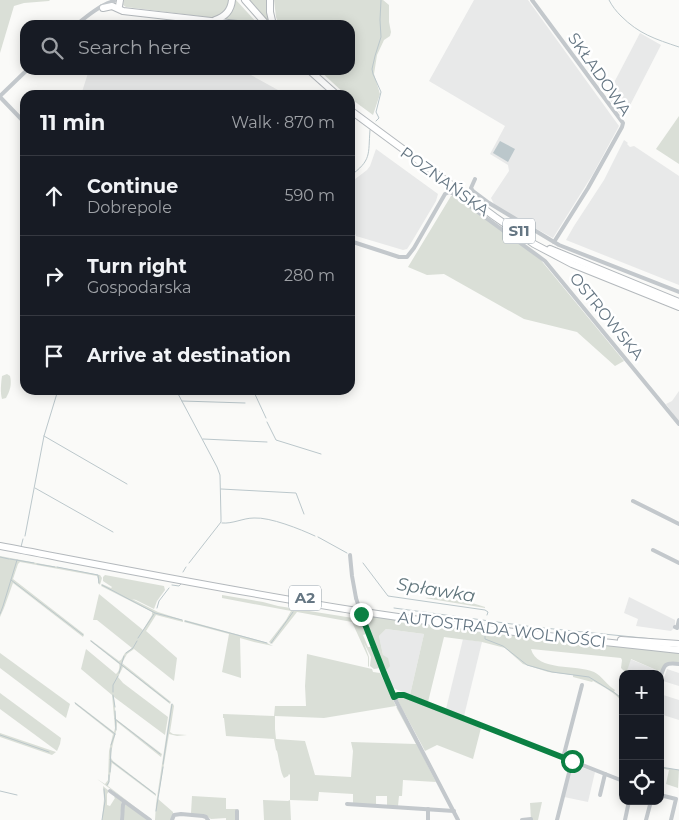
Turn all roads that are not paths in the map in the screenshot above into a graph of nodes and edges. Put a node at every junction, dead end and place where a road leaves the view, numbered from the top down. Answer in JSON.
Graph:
{"nodes":[{"id":1,"x":232,"y":0,"type":"edge"},
{"id":2,"x":240,"y":0,"type":"edge"},
{"id":3,"x":245,"y":0,"type":"edge"},
{"id":4,"x":270,"y":0,"type":"edge"},
{"id":5,"x":532,"y":0,"type":"edge"},
{"id":6,"x":117,"y":3,"type":"edge"},
{"id":7,"x":103,"y":8,"type":"joint"},
{"id":8,"x":94,"y":12,"type":"junction"},
{"id":9,"x":83,"y":20,"type":"edge"},
{"id":10,"x":206,"y":20,"type":"joint"},
{"id":11,"x":258,"y":20,"type":"edge"},
{"id":12,"x":263,"y":20,"type":"edge"},
{"id":13,"x":272,"y":20,"type":"edge"},
{"id":14,"x":22,"y":75,"type":"edge"},
{"id":15,"x":309,"y":75,"type":"edge"},
{"id":16,"x":315,"y":75,"type":"edge"},
{"id":17,"x":326,"y":90,"type":"edge"},
{"id":18,"x":331,"y":90,"type":"edge"},
{"id":19,"x":0,"y":96,"type":"edge"},
{"id":20,"x":355,"y":110,"type":"edge"},
{"id":21,"x":355,"y":114,"type":"edge"},
{"id":22,"x":20,"y":118,"type":"edge"},
{"id":23,"x":475,"y":179,"type":"dead end"},
{"id":24,"x":554,"y":242,"type":"junction"},
{"id":25,"x":355,"y":243,"type":"edge"},
{"id":26,"x":546,"y":252,"type":"junction"},
{"id":27,"x":554,"y":259,"type":"dead end"},
{"id":28,"x":593,"y":275,"type":"dead end"},
{"id":29,"x":604,"y":276,"type":"junction"},
{"id":30,"x":679,"y":292,"type":"edge"},
{"id":31,"x":679,"y":302,"type":"edge"},
{"id":32,"x":679,"y":307,"type":"edge"},
{"id":33,"x":679,"y":424,"type":"edge"},
{"id":34,"x":632,"y":501,"type":"dead end"},
{"id":35,"x":679,"y":524,"type":"edge"},
{"id":36,"x":0,"y":542,"type":"edge"},
{"id":37,"x":0,"y":546,"type":"edge"},
{"id":38,"x":10,"y":546,"type":"junction"},
{"id":39,"x":25,"y":548,"type":"junction"},
{"id":40,"x":653,"y":550,"type":"dead end"},
{"id":41,"x":350,"y":555,"type":"dead end"},
{"id":42,"x":679,"y":562,"type":"edge"},
{"id":43,"x":679,"y":620,"type":"edge"},
{"id":44,"x":675,"y":627,"type":"dead end"},
{"id":45,"x":679,"y":644,"type":"edge"},
{"id":46,"x":679,"y":650,"type":"edge"},
{"id":47,"x":679,"y":664,"type":"edge"},
{"id":48,"x":663,"y":670,"type":"edge"},
{"id":49,"x":582,"y":685,"type":"dead end"},
{"id":50,"x":394,"y":697,"type":"junction"},
{"id":51,"x":564,"y":758,"type":"junction"},
{"id":52,"x":572,"y":761,"type":"junction"},
{"id":53,"x":605,"y":774,"type":"junction"},
{"id":54,"x":619,"y":779,"type":"edge"},
{"id":55,"x":110,"y":791,"type":"dead end"},
{"id":56,"x":600,"y":794,"type":"dead end"},
{"id":57,"x":664,"y":796,"type":"edge"},
{"id":58,"x":678,"y":800,"type":"edge"},
{"id":59,"x":124,"y":802,"type":"junction"},
{"id":60,"x":347,"y":804,"type":"dead end"},
{"id":61,"x":628,"y":805,"type":"edge"},
{"id":62,"x":651,"y":805,"type":"edge"},
{"id":63,"x":428,"y":809,"type":"junction"},
{"id":64,"x":237,"y":811,"type":"dead end"},
{"id":65,"x":454,"y":811,"type":"junction"},
{"id":66,"x":531,"y":819,"type":"edge"},
{"id":67,"x":122,"y":820,"type":"edge"},
{"id":68,"x":150,"y":820,"type":"edge"},
{"id":69,"x":172,"y":820,"type":"edge"},
{"id":70,"x":208,"y":820,"type":"edge"},
{"id":71,"x":237,"y":820,"type":"edge"},
{"id":72,"x":428,"y":820,"type":"edge"},
{"id":73,"x":458,"y":820,"type":"edge"},
{"id":74,"x":522,"y":820,"type":"edge"},
{"id":75,"x":557,"y":820,"type":"edge"},
{"id":76,"x":625,"y":820,"type":"edge"},
{"id":77,"x":646,"y":820,"type":"edge"},
{"id":78,"x":671,"y":820,"type":"edge"}],
"edges":[{"from":1,"to":10,"type":"highway"},
{"from":2,"to":11,"type":"highway"},
{"from":3,"to":12,"type":"highway"},
{"from":4,"to":13,"type":"highway"},
{"from":5,"to":24,"type":"street","name":"SKŁADOWA"},
{"from":6,"to":7,"type":"highway"},
{"from":6,"to":8,"type":"street"},
{"from":6,"to":10,"type":"highway"},
{"from":7,"to":8,"type":"street"},
{"from":8,"to":9,"type":"street"},
{"from":14,"to":19,"type":"street"},
{"from":15,"to":17,"type":"highway"},
{"from":16,"to":18,"type":"highway"},
{"from":19,"to":22,"type":"street"},
{"from":20,"to":31,"type":"highway","name":"POZNAŃSKA","number":"S11"},
{"from":21,"to":26,"type":"highway","name":"POZNAŃSKA","number":"S11"},
{"from":23,"to":24,"type":"street"},
{"from":24,"to":30,"type":"street"},
{"from":25,"to":33,"type":"street","name":"OSTROWSKA"},
{"from":26,"to":27,"type":"highway"},
{"from":26,"to":29,"type":"highway","name":"POZNAŃSKA","number":"S11"},
{"from":28,"to":29,"type":"highway"},
{"from":29,"to":32,"type":"highway","name":"POZNAŃSKA","number":"S11"},
{"from":34,"to":35,"type":"street"},
{"from":36,"to":38,"type":"highway","name":"AUTOSTRADA WOLNOŚCI","number":"A2"},
{"from":37,"to":38,"type":"highway","name":"AUTOSTRADA WOLNOŚCI","number":"A2"},
{"from":38,"to":39,"type":"highway","name":"AUTOSTRADA WOLNOŚCI","number":"A2"},
{"from":39,"to":45,"type":"highway","name":"AUTOSTRADA WOLNOŚCI","number":"A2"},
{"from":39,"to":46,"type":"highway","name":"AUTOSTRADA WOLNOŚCI","number":"A2"},
{"from":40,"to":42,"type":"street"},
{"from":41,"to":50,"type":"street","bridge":true},
{"from":43,"to":44,"type":"street"},
{"from":47,"to":48,"type":"street"},
{"from":49,"to":51,"type":"street"},
{"from":50,"to":51,"type":"street"},
{"from":50,"to":65,"type":"street"},
{"from":51,"to":52,"type":"street"},
{"from":52,"to":53,"type":"street"},
{"from":52,"to":75,"type":"street"},
{"from":53,"to":54,"type":"street"},
{"from":53,"to":56,"type":"street"},
{"from":55,"to":59,"type":"street"},
{"from":57,"to":58,"type":"street"},
{"from":58,"to":78,"type":"street"},
{"from":59,"to":67,"type":"street"},
{"from":59,"to":68,"type":"street"},
{"from":60,"to":63,"type":"street"},
{"from":61,"to":76,"type":"street"},
{"from":62,"to":77,"type":"street"},
{"from":63,"to":65,"type":"street"},
{"from":63,"to":72,"type":"street"},
{"from":64,"to":71,"type":"street"},
{"from":65,"to":73,"type":"street"},
{"from":66,"to":74,"type":"street"},
{"from":69,"to":70,"type":"street"}]}
